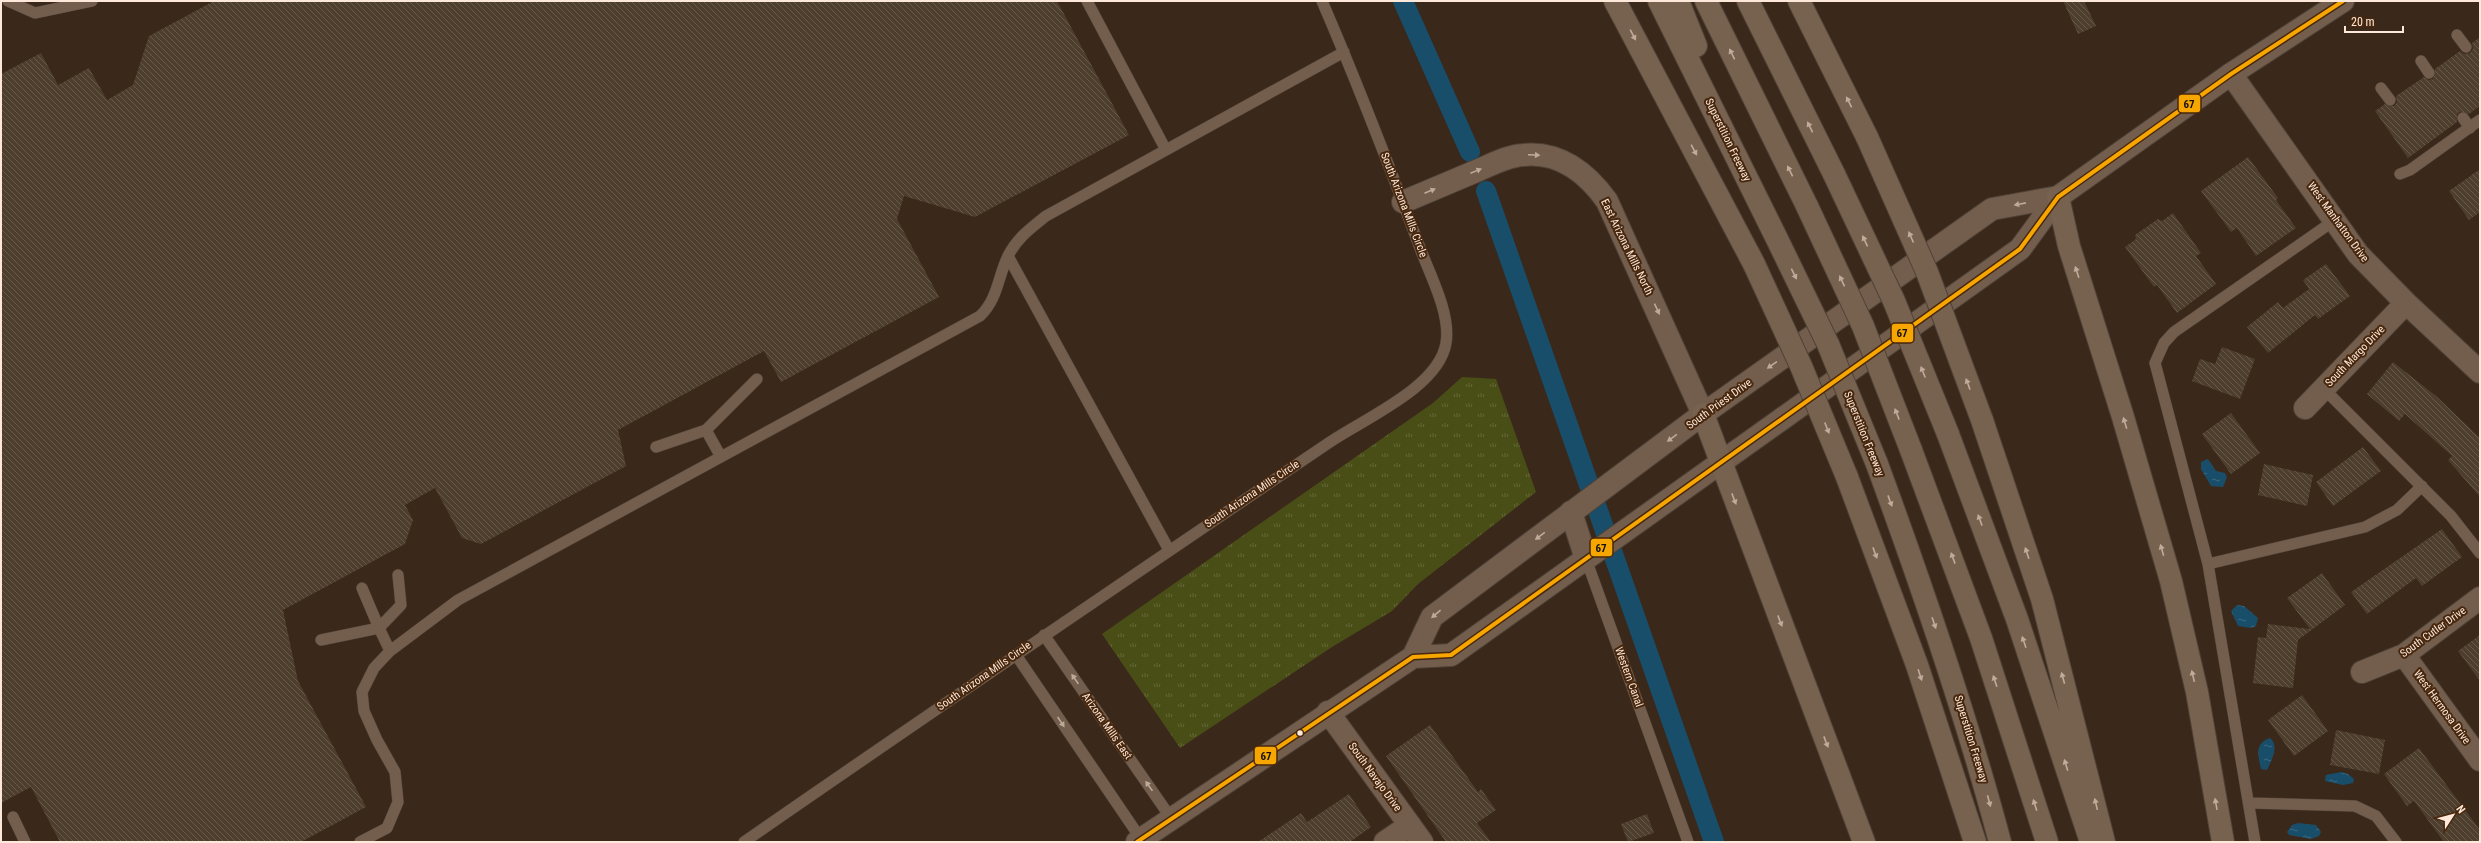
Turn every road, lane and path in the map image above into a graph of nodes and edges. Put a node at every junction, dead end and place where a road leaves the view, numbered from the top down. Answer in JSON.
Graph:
{"nodes":[{"id":1,"x":8,"y":1,"type":"edge"},
{"id":2,"x":92,"y":1,"type":"edge"},
{"id":3,"x":1087,"y":1,"type":"edge"},
{"id":4,"x":1322,"y":1,"type":"edge"},
{"id":5,"x":1615,"y":1,"type":"edge"},
{"id":6,"x":1659,"y":1,"type":"edge"},
{"id":7,"x":1678,"y":1,"type":"edge"},
{"id":8,"x":1706,"y":1,"type":"edge"},
{"id":9,"x":1748,"y":1,"type":"edge"},
{"id":10,"x":1799,"y":1,"type":"edge"},
{"id":11,"x":2343,"y":1,"type":"edge"},
{"id":12,"x":2457,"y":35,"type":"dead end"},
{"id":13,"x":2466,"y":46,"type":"dead end"},
{"id":14,"x":1344,"y":52,"type":"junction"},
{"id":15,"x":2421,"y":61,"type":"dead end"},
{"id":16,"x":2429,"y":73,"type":"dead end"},
{"id":17,"x":2231,"y":74,"type":"junction"},
{"id":18,"x":2381,"y":88,"type":"dead end"},
{"id":19,"x":2390,"y":100,"type":"dead end"},
{"id":20,"x":2463,"y":118,"type":"dead end"},
{"id":21,"x":2480,"y":120,"type":"edge"},
{"id":22,"x":2470,"y":128,"type":"junction"},
{"id":23,"x":1166,"y":150,"type":"junction"},
{"id":24,"x":2400,"y":174,"type":"dead end"},
{"id":25,"x":2058,"y":197,"type":"junction"},
{"id":26,"x":1403,"y":202,"type":"junction"},
{"id":27,"x":2335,"y":220,"type":"junction"},
{"id":28,"x":1777,"y":239,"type":"junction"},
{"id":29,"x":1008,"y":256,"type":"junction"},
{"id":30,"x":2406,"y":303,"type":"junction"},
{"id":31,"x":2480,"y":372,"type":"edge"},
{"id":32,"x":757,"y":379,"type":"dead end"},
{"id":33,"x":2324,"y":389,"type":"junction"},
{"id":34,"x":2305,"y":408,"type":"dead end"},
{"id":35,"x":1703,"y":414,"type":"junction"},
{"id":36,"x":706,"y":430,"type":"junction"},
{"id":37,"x":656,"y":447,"type":"dead end"},
{"id":38,"x":721,"y":457,"type":"junction"},
{"id":39,"x":1720,"y":463,"type":"junction"},
{"id":40,"x":2422,"y":486,"type":"junction"},
{"id":41,"x":1574,"y":510,"type":"junction"},
{"id":42,"x":1170,"y":550,"type":"junction"},
{"id":43,"x":2480,"y":552,"type":"edge"},
{"id":44,"x":1590,"y":556,"type":"junction"},
{"id":45,"x":2208,"y":564,"type":"junction"},
{"id":46,"x":398,"y":575,"type":"dead end"},
{"id":47,"x":362,"y":588,"type":"dead end"},
{"id":48,"x":2480,"y":598,"type":"edge"},
{"id":49,"x":379,"y":628,"type":"junction"},
{"id":50,"x":1044,"y":635,"type":"junction"},
{"id":51,"x":321,"y":640,"type":"dead end"},
{"id":52,"x":390,"y":651,"type":"junction"},
{"id":53,"x":1016,"y":655,"type":"junction"},
{"id":54,"x":2404,"y":655,"type":"junction"},
{"id":55,"x":1413,"y":657,"type":"junction"},
{"id":56,"x":2362,"y":672,"type":"dead end"},
{"id":57,"x":1328,"y":712,"type":"junction"},
{"id":58,"x":2480,"y":760,"type":"edge"},
{"id":59,"x":2249,"y":803,"type":"junction"},
{"id":60,"x":13,"y":816,"type":"dead end"},
{"id":61,"x":1171,"y":818,"type":"junction"},
{"id":62,"x":1416,"y":833,"type":"edge"},
{"id":63,"x":1139,"y":841,"type":"edge"},
{"id":64,"x":25,"y":842,"type":"edge"},
{"id":65,"x":360,"y":842,"type":"edge"},
{"id":66,"x":744,"y":842,"type":"edge"},
{"id":67,"x":1385,"y":842,"type":"edge"},
{"id":68,"x":1688,"y":842,"type":"edge"},
{"id":69,"x":1864,"y":842,"type":"edge"},
{"id":70,"x":1975,"y":842,"type":"edge"},
{"id":71,"x":2000,"y":842,"type":"edge"},
{"id":72,"x":2047,"y":842,"type":"edge"},
{"id":73,"x":2091,"y":842,"type":"edge"},
{"id":74,"x":2104,"y":842,"type":"edge"},
{"id":75,"x":2223,"y":842,"type":"edge"},
{"id":76,"x":2255,"y":842,"type":"edge"},
{"id":77,"x":2396,"y":842,"type":"edge"}],
"edges":[{"from":1,"to":2,"type":"lane"},
{"from":3,"to":23,"type":"lane"},
{"from":4,"to":14,"type":"lane","name":"South Arizona Mills Circle"},
{"from":5,"to":70,"type":"highway","one_way":true,"bridge":true},
{"from":6,"to":28,"type":"highway","name":"Superstition Freeway"},
{"from":7,"to":28,"type":"highway"},
{"from":72,"to":8,"type":"highway","one_way":true,"bridge":true},
{"from":73,"to":9,"type":"highway","one_way":true,"bridge":true},
{"from":74,"to":10,"type":"highway","one_way":true,"bridge":true},
{"from":11,"to":17,"type":"main road","name":"South Priest Drive"},
{"from":12,"to":13,"type":"lane"},
{"from":14,"to":23,"type":"lane"},
{"from":14,"to":26,"type":"lane","name":"South Arizona Mills Circle"},
{"from":15,"to":16,"type":"lane"},
{"from":17,"to":25,"type":"main road","name":"South Priest Drive"},
{"from":17,"to":27,"type":"main road","name":"West Manhatton Drive"},
{"from":18,"to":19,"type":"lane"},
{"from":20,"to":22,"type":"lane"},
{"from":21,"to":22,"type":"lane"},
{"from":22,"to":24,"type":"lane"},
{"from":23,"to":29,"type":"lane"},
{"from":25,"to":35,"type":"main road","name":"South Priest Drive","one_way":true},
{"from":25,"to":39,"type":"main road","name":"South Priest Drive"},
{"from":75,"to":25,"type":"highway","one_way":true},
{"from":26,"to":35,"type":"main road","name":"East Arizona Mills North","one_way":true},
{"from":26,"to":42,"type":"lane","name":"South Arizona Mills Circle"},
{"from":27,"to":30,"type":"main road","name":"West Manhatton Drive"},
{"from":27,"to":45,"type":"lane"},
{"from":28,"to":71,"type":"highway","name":"Superstition Freeway","one_way":true,"bridge":true},
{"from":29,"to":38,"type":"lane"},
{"from":29,"to":42,"type":"lane"},
{"from":30,"to":31,"type":"main road","name":"West Manhatton Drive"},
{"from":30,"to":33,"type":"main road","name":"South Margo Drive"},
{"from":32,"to":36,"type":"lane"},
{"from":33,"to":34,"type":"main road","name":"South Margo Drive"},
{"from":33,"to":40,"type":"lane"},
{"from":35,"to":39,"type":"highway"},
{"from":35,"to":41,"type":"main road","name":"South Priest Drive","one_way":true},
{"from":36,"to":37,"type":"lane"},
{"from":36,"to":38,"type":"lane"},
{"from":38,"to":52,"type":"lane"},
{"from":39,"to":44,"type":"main road","name":"South Priest Drive"},
{"from":39,"to":69,"type":"highway","one_way":true},
{"from":40,"to":43,"type":"lane"},
{"from":40,"to":45,"type":"lane"},
{"from":41,"to":44,"type":"main road","name":"Western Canal"},
{"from":41,"to":55,"type":"main road","name":"South Priest Drive","one_way":true},
{"from":42,"to":50,"type":"lane","name":"South Arizona Mills Circle"},
{"from":44,"to":55,"type":"main road","name":"South Priest Drive"},
{"from":44,"to":68,"type":"lane","name":"Western Canal"},
{"from":45,"to":59,"type":"lane"},
{"from":46,"to":49,"type":"lane"},
{"from":47,"to":49,"type":"lane"},
{"from":48,"to":54,"type":"main road","name":"South Cutler Drive"},
{"from":49,"to":51,"type":"lane"},
{"from":49,"to":52,"type":"lane"},
{"from":50,"to":53,"type":"lane","name":"South Arizona Mills Circle"},
{"from":61,"to":50,"type":"lane","name":"Arizona Mills East","one_way":true},
{"from":52,"to":65,"type":"lane"},
{"from":53,"to":63,"type":"lane","one_way":true},
{"from":53,"to":66,"type":"lane","name":"South Arizona Mills Circle"},
{"from":54,"to":56,"type":"main road","name":"South Cutler Drive"},
{"from":54,"to":58,"type":"main road","name":"West Hermosa Drive"},
{"from":55,"to":57,"type":"main road","name":"South Priest Drive"},
{"from":57,"to":61,"type":"main road","name":"South Priest Drive"},
{"from":57,"to":62,"type":"main road","name":"South Navajo Drive"},
{"from":59,"to":76,"type":"lane"},
{"from":59,"to":77,"type":"lane"},
{"from":60,"to":64,"type":"lane"},
{"from":61,"to":63,"type":"main road","name":"South Priest Drive"},
{"from":62,"to":67,"type":"main road"}]}
